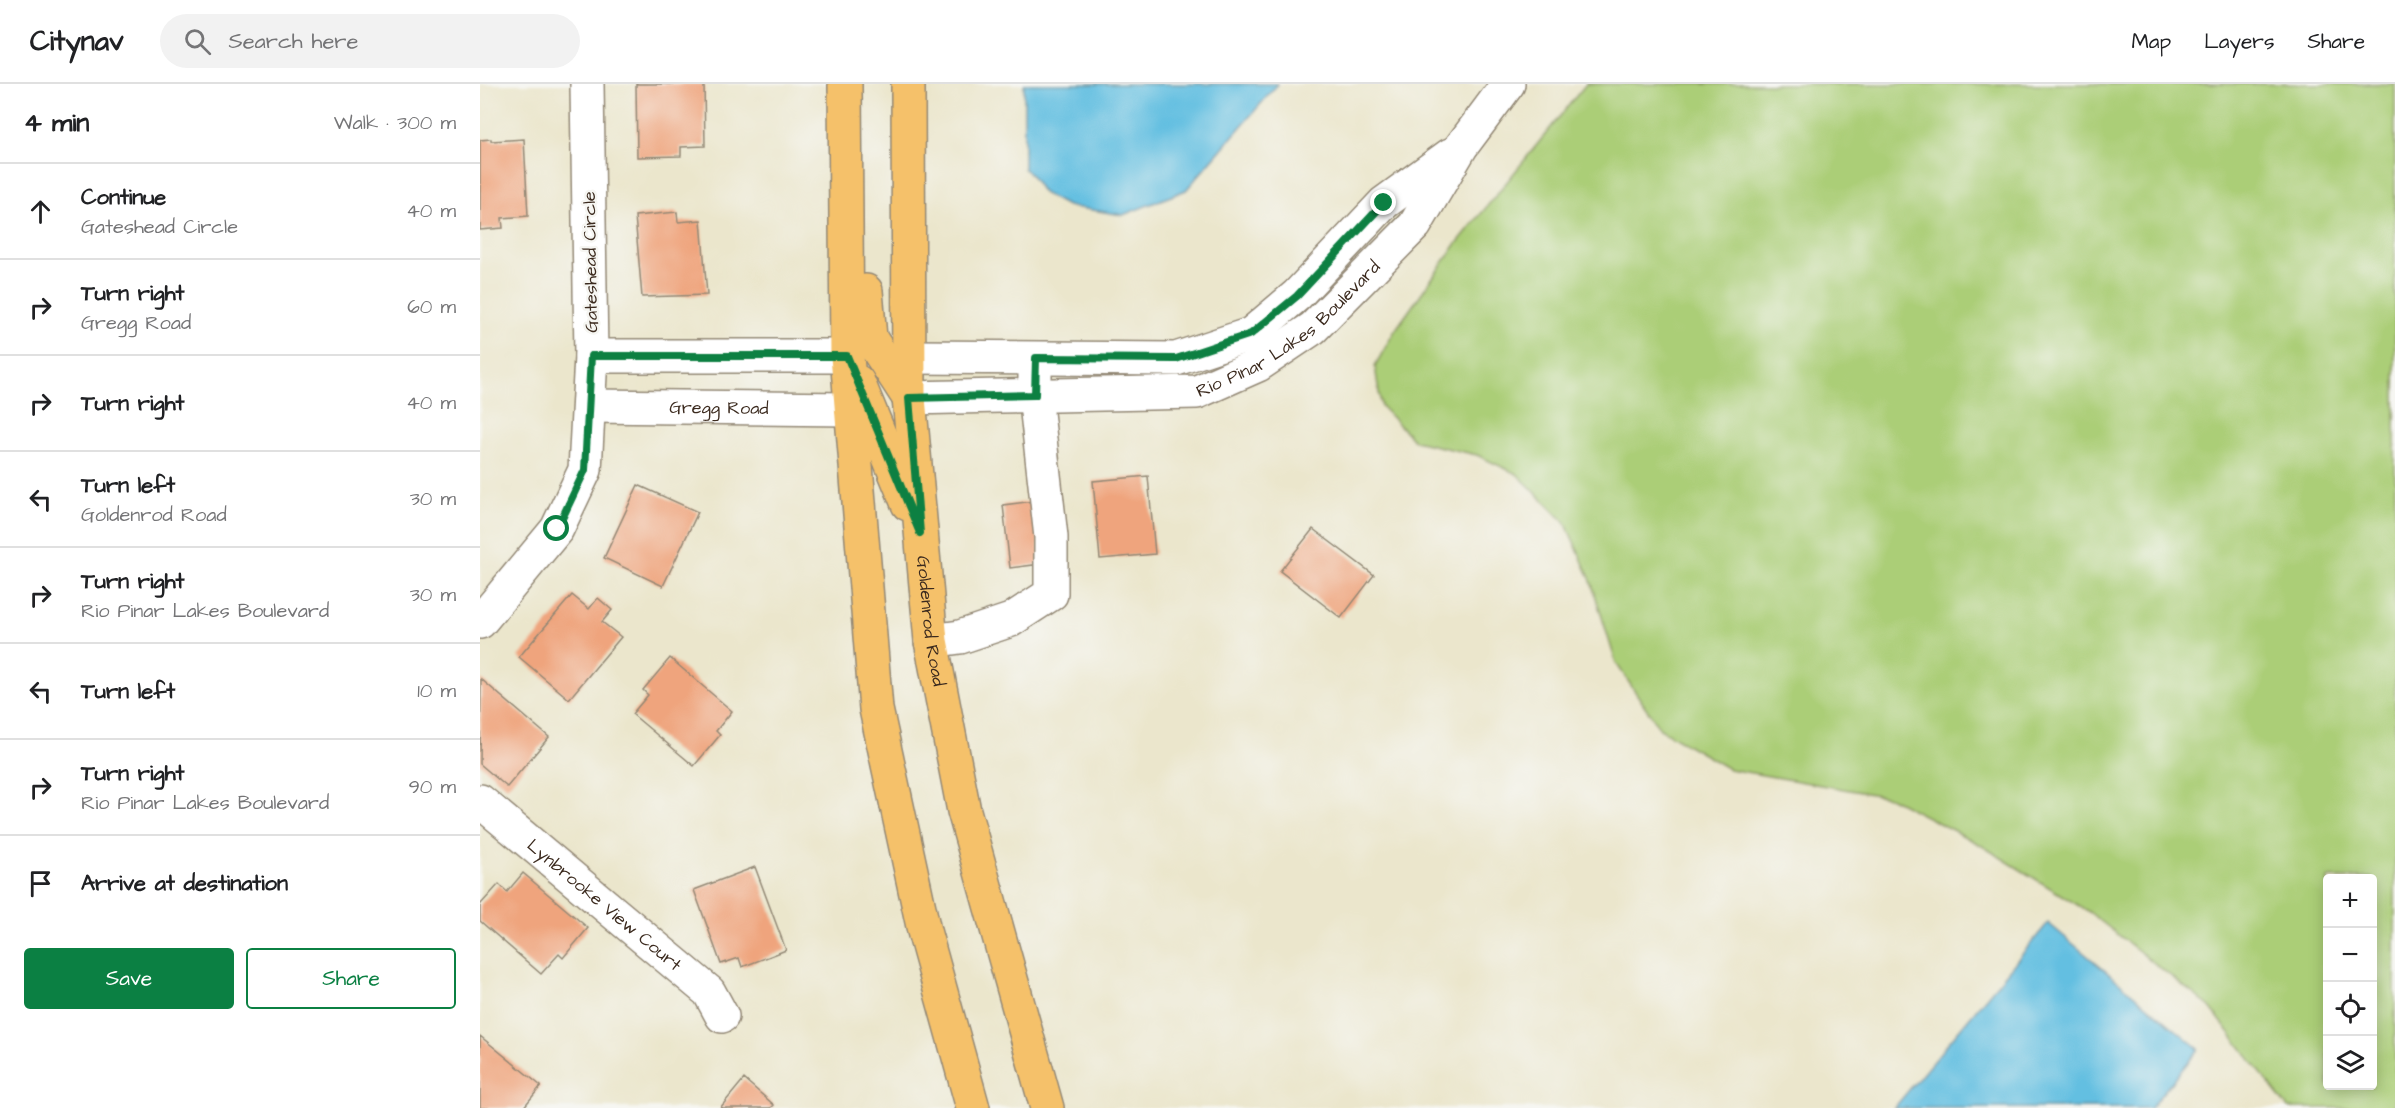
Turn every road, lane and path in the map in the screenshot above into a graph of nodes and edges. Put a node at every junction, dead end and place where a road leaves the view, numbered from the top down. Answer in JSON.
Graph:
{"nodes":[{"id":1,"x":587,"y":84,"type":"edge"},
{"id":2,"x":845,"y":84,"type":"edge"},
{"id":3,"x":908,"y":84,"type":"edge"},
{"id":4,"x":1508,"y":84,"type":"edge"},
{"id":5,"x":1461,"y":147,"type":"junction"},
{"id":6,"x":848,"y":219,"type":"junction"},
{"id":7,"x":591,"y":356,"type":"junction"},
{"id":8,"x":847,"y":356,"type":"junction"},
{"id":9,"x":910,"y":357,"type":"junction"},
{"id":10,"x":1036,"y":358,"type":"junction"},
{"id":11,"x":1035,"y":395,"type":"junction"},
{"id":12,"x":909,"y":398,"type":"junction"},
{"id":13,"x":589,"y":406,"type":"junction"},
{"id":14,"x":850,"y":409,"type":"junction"},
{"id":15,"x":920,"y":533,"type":"junction"},
{"id":16,"x":480,"y":622,"type":"edge"},
{"id":17,"x":931,"y":641,"type":"junction"},
{"id":18,"x":480,"y":801,"type":"edge"},
{"id":19,"x":722,"y":1016,"type":"dead end"},
{"id":20,"x":973,"y":1108,"type":"edge"},
{"id":21,"x":1047,"y":1108,"type":"edge"}],
"edges":[{"from":1,"to":7,"type":"street","name":"Gateshead Circle"},
{"from":2,"to":6,"type":"main road"},
{"from":3,"to":9,"type":"main road","name":"Goldenrod Road"},
{"from":4,"to":5,"type":"street","name":"Rio Pinar Lakes Boulevard"},
{"from":5,"to":10,"type":"street","name":"Rio Pinar Lakes Boulevard"},
{"from":5,"to":11,"type":"street","name":"Rio Pinar Lakes Boulevard"},
{"from":6,"to":8,"type":"main road"},
{"from":6,"to":12,"type":"main road"},
{"from":7,"to":8,"type":"street"},
{"from":7,"to":13,"type":"street","name":"Gateshead Circle"},
{"from":8,"to":14,"type":"main road"},
{"from":8,"to":15,"type":"main road"},
{"from":9,"to":10,"type":"street","name":"Rio Pinar Lakes Boulevard"},
{"from":9,"to":12,"type":"main road","name":"Goldenrod Road"},
{"from":10,"to":11,"type":"street"},
{"from":11,"to":12,"type":"street","name":"Rio Pinar Lakes Boulevard"},
{"from":11,"to":17,"type":"street"},
{"from":12,"to":15,"type":"main road","name":"Goldenrod Road"},
{"from":13,"to":14,"type":"street","name":"Gregg Road"},
{"from":13,"to":16,"type":"street","name":"Gateshead Circle"},
{"from":14,"to":20,"type":"main road"},
{"from":15,"to":17,"type":"main road","name":"Goldenrod Road"},
{"from":17,"to":21,"type":"main road","name":"Goldenrod Road"},
{"from":18,"to":19,"type":"street","name":"Lynbrooke View Court"}]}
